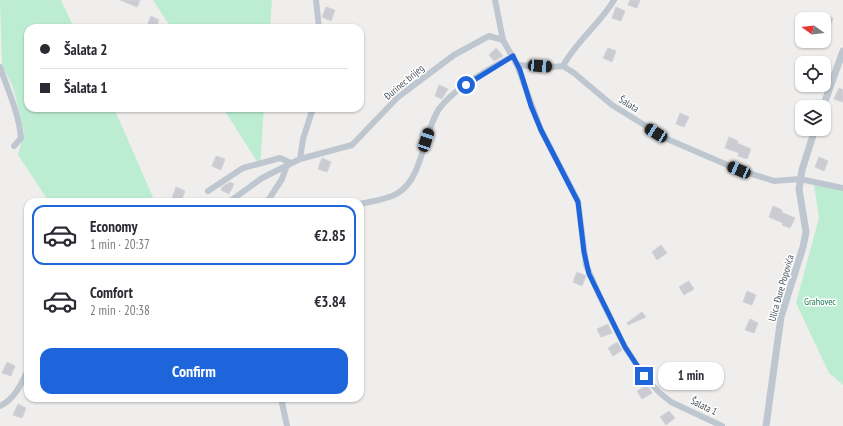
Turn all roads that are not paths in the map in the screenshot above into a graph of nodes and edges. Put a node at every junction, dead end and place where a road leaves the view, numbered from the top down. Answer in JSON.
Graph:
{"nodes":[{"id":1,"x":316,"y":0,"type":"edge"},
{"id":2,"x":495,"y":0,"type":"edge"},
{"id":3,"x":614,"y":0,"type":"edge"},
{"id":4,"x":318,"y":24,"type":"edge"},
{"id":5,"x":503,"y":40,"type":"junction"},
{"id":6,"x":843,"y":51,"type":"edge"},
{"id":7,"x":513,"y":56,"type":"junction"},
{"id":8,"x":517,"y":64,"type":"junction"},
{"id":9,"x":563,"y":66,"type":"junction"},
{"id":10,"x":0,"y":67,"type":"edge"},
{"id":11,"x":826,"y":100,"type":"edge"},
{"id":12,"x":312,"y":112,"type":"edge"},
{"id":13,"x":813,"y":136,"type":"edge"},
{"id":14,"x":14,"y":146,"type":"dead end"},
{"id":15,"x":300,"y":159,"type":"junction"},
{"id":16,"x":289,"y":164,"type":"junction"},
{"id":17,"x":800,"y":179,"type":"junction"},
{"id":18,"x":843,"y":188,"type":"edge"},
{"id":19,"x":208,"y":191,"type":"dead end"},
{"id":20,"x":234,"y":198,"type":"edge"},
{"id":21,"x":270,"y":198,"type":"edge"},
{"id":22,"x":364,"y":203,"type":"edge"},
{"id":23,"x":24,"y":378,"type":"edge"},
{"id":24,"x":282,"y":402,"type":"edge"},
{"id":25,"x":0,"y":406,"type":"edge"},
{"id":26,"x":287,"y":426,"type":"edge"},
{"id":27,"x":722,"y":426,"type":"edge"},
{"id":28,"x":766,"y":426,"type":"edge"}],
"edges":[{"from":1,"to":4,"type":"street"},
{"from":2,"to":5,"type":"street"},
{"from":3,"to":9,"type":"street"},
{"from":5,"to":7,"type":"street"},
{"from":5,"to":15,"type":"street","name":"Đurinec brijeg"},
{"from":6,"to":11,"type":"street"},
{"from":7,"to":8,"type":"street"},
{"from":7,"to":22,"type":"street"},
{"from":8,"to":9,"type":"street"},
{"from":8,"to":27,"type":"street","name":"Šalata 1"},
{"from":9,"to":17,"type":"street","name":"Šalata"},
{"from":10,"to":14,"type":"street"},
{"from":12,"to":15,"type":"street"},
{"from":13,"to":17,"type":"street","name":"Ulica Đure Popovića"},
{"from":15,"to":16,"type":"street","name":"Đurinec brijeg"},
{"from":16,"to":19,"type":"street"},
{"from":16,"to":20,"type":"street","name":"Đurinec brijeg"},
{"from":16,"to":21,"type":"street"},
{"from":17,"to":18,"type":"street","name":"Šalata"},
{"from":17,"to":28,"type":"street","name":"Ulica Đure Popovića"},
{"from":23,"to":25,"type":"street"},
{"from":24,"to":26,"type":"street"}]}
